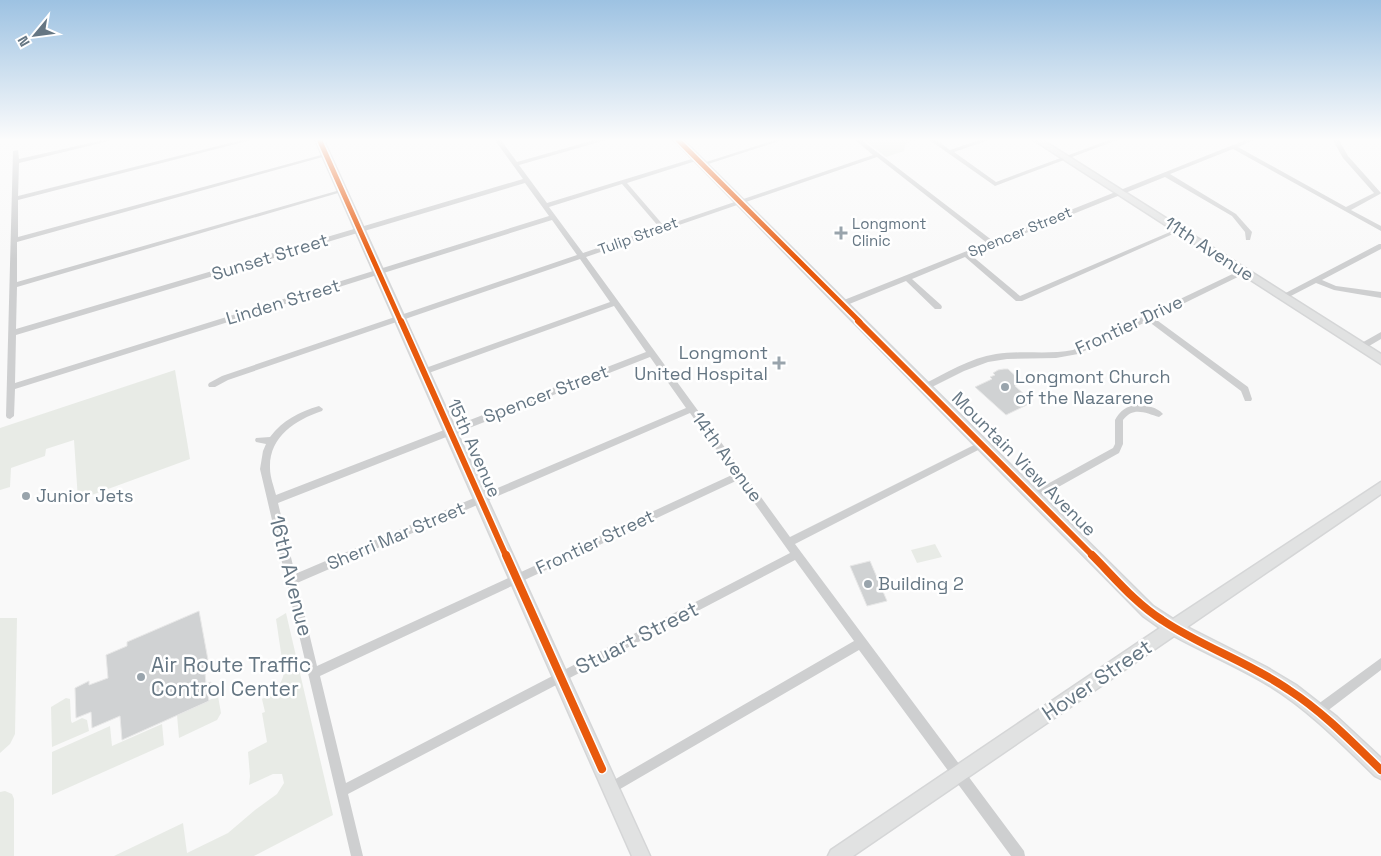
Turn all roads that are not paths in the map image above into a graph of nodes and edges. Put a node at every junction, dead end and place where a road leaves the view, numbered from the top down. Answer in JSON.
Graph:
{"nodes":[{"id":1,"x":16,"y":179,"type":"edge"},
{"id":2,"x":94,"y":179,"type":"edge"},
{"id":3,"x":239,"y":179,"type":"edge"},
{"id":4,"x":337,"y":179,"type":"edge"},
{"id":5,"x":635,"y":179,"type":"edge"},
{"id":6,"x":717,"y":179,"type":"edge"},
{"id":7,"x":808,"y":179,"type":"edge"},
{"id":8,"x":909,"y":179,"type":"edge"},
{"id":9,"x":988,"y":179,"type":"edge"},
{"id":10,"x":1009,"y":179,"type":"edge"},
{"id":11,"x":1099,"y":179,"type":"edge"},
{"id":12,"x":1153,"y":179,"type":"edge"},
{"id":13,"x":1173,"y":179,"type":"edge"},
{"id":14,"x":1293,"y":179,"type":"edge"},
{"id":15,"x":1365,"y":179,"type":"edge"},
{"id":16,"x":527,"y":180,"type":"joint"},
{"id":17,"x":623,"y":182,"type":"junction"},
{"id":18,"x":995,"y":184,"type":"joint"},
{"id":19,"x":342,"y":192,"type":"junction"},
{"id":20,"x":1120,"y":192,"type":"junction"},
{"id":21,"x":15,"y":199,"type":"junction"},
{"id":22,"x":740,"y":202,"type":"junction"},
{"id":23,"x":545,"y":206,"type":"junction"},
{"id":24,"x":1348,"y":209,"type":"junction"},
{"id":25,"x":553,"y":217,"type":"junction"},
{"id":26,"x":662,"y":227,"type":"junction"},
{"id":27,"x":1381,"y":229,"type":"edge"},
{"id":28,"x":359,"y":230,"type":"junction"},
{"id":29,"x":1179,"y":230,"type":"junction"},
{"id":30,"x":1248,"y":238,"type":"dead end"},
{"id":31,"x":15,"y":240,"type":"junction"},
{"id":32,"x":992,"y":244,"type":"junction"},
{"id":33,"x":1381,"y":246,"type":"edge"},
{"id":34,"x":966,"y":254,"type":"junction"},
{"id":35,"x":582,"y":257,"type":"junction"},
{"id":36,"x":378,"y":272,"type":"junction"},
{"id":37,"x":1244,"y":272,"type":"junction"},
{"id":38,"x":907,"y":278,"type":"junction"},
{"id":39,"x":1316,"y":280,"type":"junction"},
{"id":40,"x":14,"y":284,"type":"junction"},
{"id":41,"x":1381,"y":295,"type":"edge"},
{"id":42,"x":1282,"y":297,"type":"junction"},
{"id":43,"x":615,"y":303,"type":"junction"},
{"id":44,"x":842,"y":304,"type":"junction"},
{"id":45,"x":938,"y":307,"type":"dead end"},
{"id":46,"x":1148,"y":318,"type":"junction"},
{"id":47,"x":399,"y":319,"type":"junction"},
{"id":48,"x":13,"y":333,"type":"junction"},
{"id":49,"x":1381,"y":335,"type":"edge"},
{"id":50,"x":1361,"y":347,"type":"junction"},
{"id":51,"x":651,"y":353,"type":"junction"},
{"id":52,"x":1381,"y":360,"type":"edge"},
{"id":53,"x":423,"y":372,"type":"junction"},
{"id":54,"x":212,"y":385,"type":"dead end"},
{"id":55,"x":12,"y":387,"type":"junction"},
{"id":56,"x":925,"y":387,"type":"junction"},
{"id":57,"x":1248,"y":398,"type":"dead end"},
{"id":58,"x":319,"y":409,"type":"dead end"},
{"id":59,"x":692,"y":409,"type":"junction"},
{"id":60,"x":1159,"y":414,"type":"dead end"},
{"id":61,"x":10,"y":416,"type":"dead end"},
{"id":62,"x":450,"y":431,"type":"junction"},
{"id":63,"x":259,"y":440,"type":"dead end"},
{"id":64,"x":273,"y":441,"type":"junction"},
{"id":65,"x":983,"y":444,"type":"junction"},
{"id":66,"x":740,"y":475,"type":"junction"},
{"id":67,"x":1381,"y":488,"type":"edge"},
{"id":68,"x":1034,"y":496,"type":"junction"},
{"id":69,"x":481,"y":500,"type":"junction"},
{"id":70,"x":272,"y":501,"type":"junction"},
{"id":71,"x":790,"y":542,"type":"junction"},
{"id":72,"x":798,"y":554,"type":"junction"},
{"id":73,"x":516,"y":579,"type":"junction"},
{"id":74,"x":292,"y":580,"type":"junction"},
{"id":75,"x":1174,"y":628,"type":"junction"},
{"id":76,"x":861,"y":643,"type":"junction"},
{"id":77,"x":1381,"y":663,"type":"edge"},
{"id":78,"x":314,"y":673,"type":"junction"},
{"id":79,"x":560,"y":678,"type":"junction"},
{"id":80,"x":1318,"y":711,"type":"junction"},
{"id":81,"x":1381,"y":770,"type":"edge"},
{"id":82,"x":958,"y":774,"type":"junction"},
{"id":83,"x":611,"y":788,"type":"junction"},
{"id":84,"x":342,"y":791,"type":"junction"},
{"id":85,"x":357,"y":856,"type":"edge"},
{"id":86,"x":641,"y":856,"type":"edge"},
{"id":87,"x":837,"y":856,"type":"edge"},
{"id":88,"x":1018,"y":856,"type":"edge"}],
"edges":[{"from":1,"to":21,"type":"street"},
{"from":2,"to":21,"type":"street"},
{"from":3,"to":31,"type":"street"},
{"from":4,"to":19,"type":"street","name":"15th Avenue"},
{"from":5,"to":17,"type":"street"},
{"from":6,"to":22,"type":"street","name":"Mountain View Avenue"},
{"from":7,"to":22,"type":"street","name":"Tulip Street"},
{"from":8,"to":32,"type":"street"},
{"from":9,"to":18,"type":"street"},
{"from":10,"to":18,"type":"street"},
{"from":11,"to":20,"type":"street","name":"11th Avenue"},
{"from":12,"to":20,"type":"street","name":"Spencer Street"},
{"from":13,"to":30,"type":"street"},
{"from":14,"to":24,"type":"street"},
{"from":15,"to":24,"type":"street"},
{"from":16,"to":23,"type":"street","name":"14th Avenue"},
{"from":16,"to":28,"type":"street","name":"Sunset Street"},
{"from":17,"to":23,"type":"street"},
{"from":17,"to":26,"type":"street"},
{"from":19,"to":28,"type":"street","name":"15th Avenue"},
{"from":19,"to":40,"type":"street"},
{"from":20,"to":29,"type":"street","name":"11th Avenue"},
{"from":20,"to":32,"type":"street","name":"Spencer Street"},
{"from":21,"to":31,"type":"street"},
{"from":22,"to":26,"type":"street","name":"Tulip Street"},
{"from":22,"to":44,"type":"street","name":"Mountain View Avenue"},
{"from":23,"to":25,"type":"street","name":"14th Avenue"},
{"from":24,"to":27,"type":"street"},
{"from":25,"to":35,"type":"street","name":"14th Avenue"},
{"from":25,"to":36,"type":"street","name":"Linden Street"},
{"from":26,"to":35,"type":"street","name":"Tulip Street"},
{"from":28,"to":36,"type":"street","name":"15th Avenue"},
{"from":28,"to":48,"type":"street","name":"Sunset Street"},
{"from":29,"to":34,"type":"street"},
{"from":29,"to":37,"type":"street","name":"11th Avenue"},
{"from":31,"to":40,"type":"street"},
{"from":32,"to":34,"type":"street","name":"Spencer Street"},
{"from":33,"to":39,"type":"street"},
{"from":34,"to":38,"type":"street","name":"Spencer Street"},
{"from":35,"to":43,"type":"street","name":"14th Avenue"},
{"from":35,"to":47,"type":"street","name":"Tulip Street"},
{"from":36,"to":47,"type":"street","name":"15th Avenue"},
{"from":36,"to":55,"type":"street","name":"Linden Street"},
{"from":37,"to":42,"type":"street","name":"11th Avenue"},
{"from":37,"to":46,"type":"street","name":"Frontier Drive"},
{"from":38,"to":44,"type":"street","name":"Spencer Street"},
{"from":38,"to":45,"type":"street"},
{"from":39,"to":41,"type":"street"},
{"from":39,"to":42,"type":"street"},
{"from":40,"to":48,"type":"street"},
{"from":42,"to":50,"type":"street","name":"11th Avenue"},
{"from":43,"to":51,"type":"street","name":"14th Avenue"},
{"from":43,"to":53,"type":"street"},
{"from":44,"to":56,"type":"street","name":"Mountain View Avenue"},
{"from":46,"to":56,"type":"street","name":"Frontier Drive"},
{"from":46,"to":57,"type":"street"},
{"from":47,"to":53,"type":"street","name":"15th Avenue"},
{"from":47,"to":54,"type":"street","name":"Tulip Street"},
{"from":48,"to":55,"type":"street"},
{"from":49,"to":50,"type":"street"},
{"from":50,"to":52,"type":"street","name":"11th Avenue"},
{"from":51,"to":59,"type":"street","name":"14th Avenue"},
{"from":51,"to":62,"type":"street","name":"Spencer Street"},
{"from":53,"to":62,"type":"street","name":"15th Avenue"},
{"from":55,"to":61,"type":"street"},
{"from":56,"to":65,"type":"street","name":"Mountain View Avenue"},
{"from":58,"to":64,"type":"street","name":"16th Avenue"},
{"from":59,"to":66,"type":"street","name":"14th Avenue"},
{"from":59,"to":69,"type":"street","name":"Sherri Mar Street"},
{"from":60,"to":68,"type":"street"},
{"from":62,"to":69,"type":"street","name":"15th Avenue"},
{"from":62,"to":70,"type":"street","name":"Spencer Street"},
{"from":63,"to":64,"type":"street"},
{"from":64,"to":70,"type":"street","name":"16th Avenue"},
{"from":65,"to":68,"type":"street","name":"Mountain View Avenue"},
{"from":65,"to":71,"type":"street"},
{"from":66,"to":71,"type":"street","name":"14th Avenue"},
{"from":66,"to":73,"type":"street","name":"Frontier Street"},
{"from":67,"to":75,"type":"street","name":"Hover Street"},
{"from":68,"to":75,"type":"street","name":"Mountain View Avenue"},
{"from":69,"to":73,"type":"street","name":"15th Avenue"},
{"from":69,"to":74,"type":"street","name":"Sherri Mar Street"},
{"from":70,"to":74,"type":"street","name":"16th Avenue"},
{"from":71,"to":72,"type":"street","name":"14th Avenue"},
{"from":72,"to":76,"type":"street","name":"14th Avenue"},
{"from":72,"to":79,"type":"street","name":"Stuart Street"},
{"from":73,"to":78,"type":"street","name":"Frontier Street"},
{"from":73,"to":79,"type":"street","name":"15th Avenue"},
{"from":74,"to":78,"type":"street","name":"16th Avenue"},
{"from":75,"to":80,"type":"street","name":"Mountain View Avenue"},
{"from":75,"to":82,"type":"street","name":"Hover Street"},
{"from":76,"to":82,"type":"street","name":"14th Avenue"},
{"from":76,"to":83,"type":"street"},
{"from":77,"to":80,"type":"street"},
{"from":78,"to":84,"type":"street","name":"16th Avenue"},
{"from":79,"to":83,"type":"street","name":"15th Avenue"},
{"from":79,"to":84,"type":"street","name":"Stuart Street"},
{"from":80,"to":81,"type":"street","name":"Mountain View Avenue"},
{"from":82,"to":87,"type":"street","name":"Hover Street"},
{"from":82,"to":88,"type":"street","name":"14th Avenue"},
{"from":83,"to":86,"type":"street","name":"15th Avenue"},
{"from":84,"to":85,"type":"street","name":"16th Avenue"}]}
